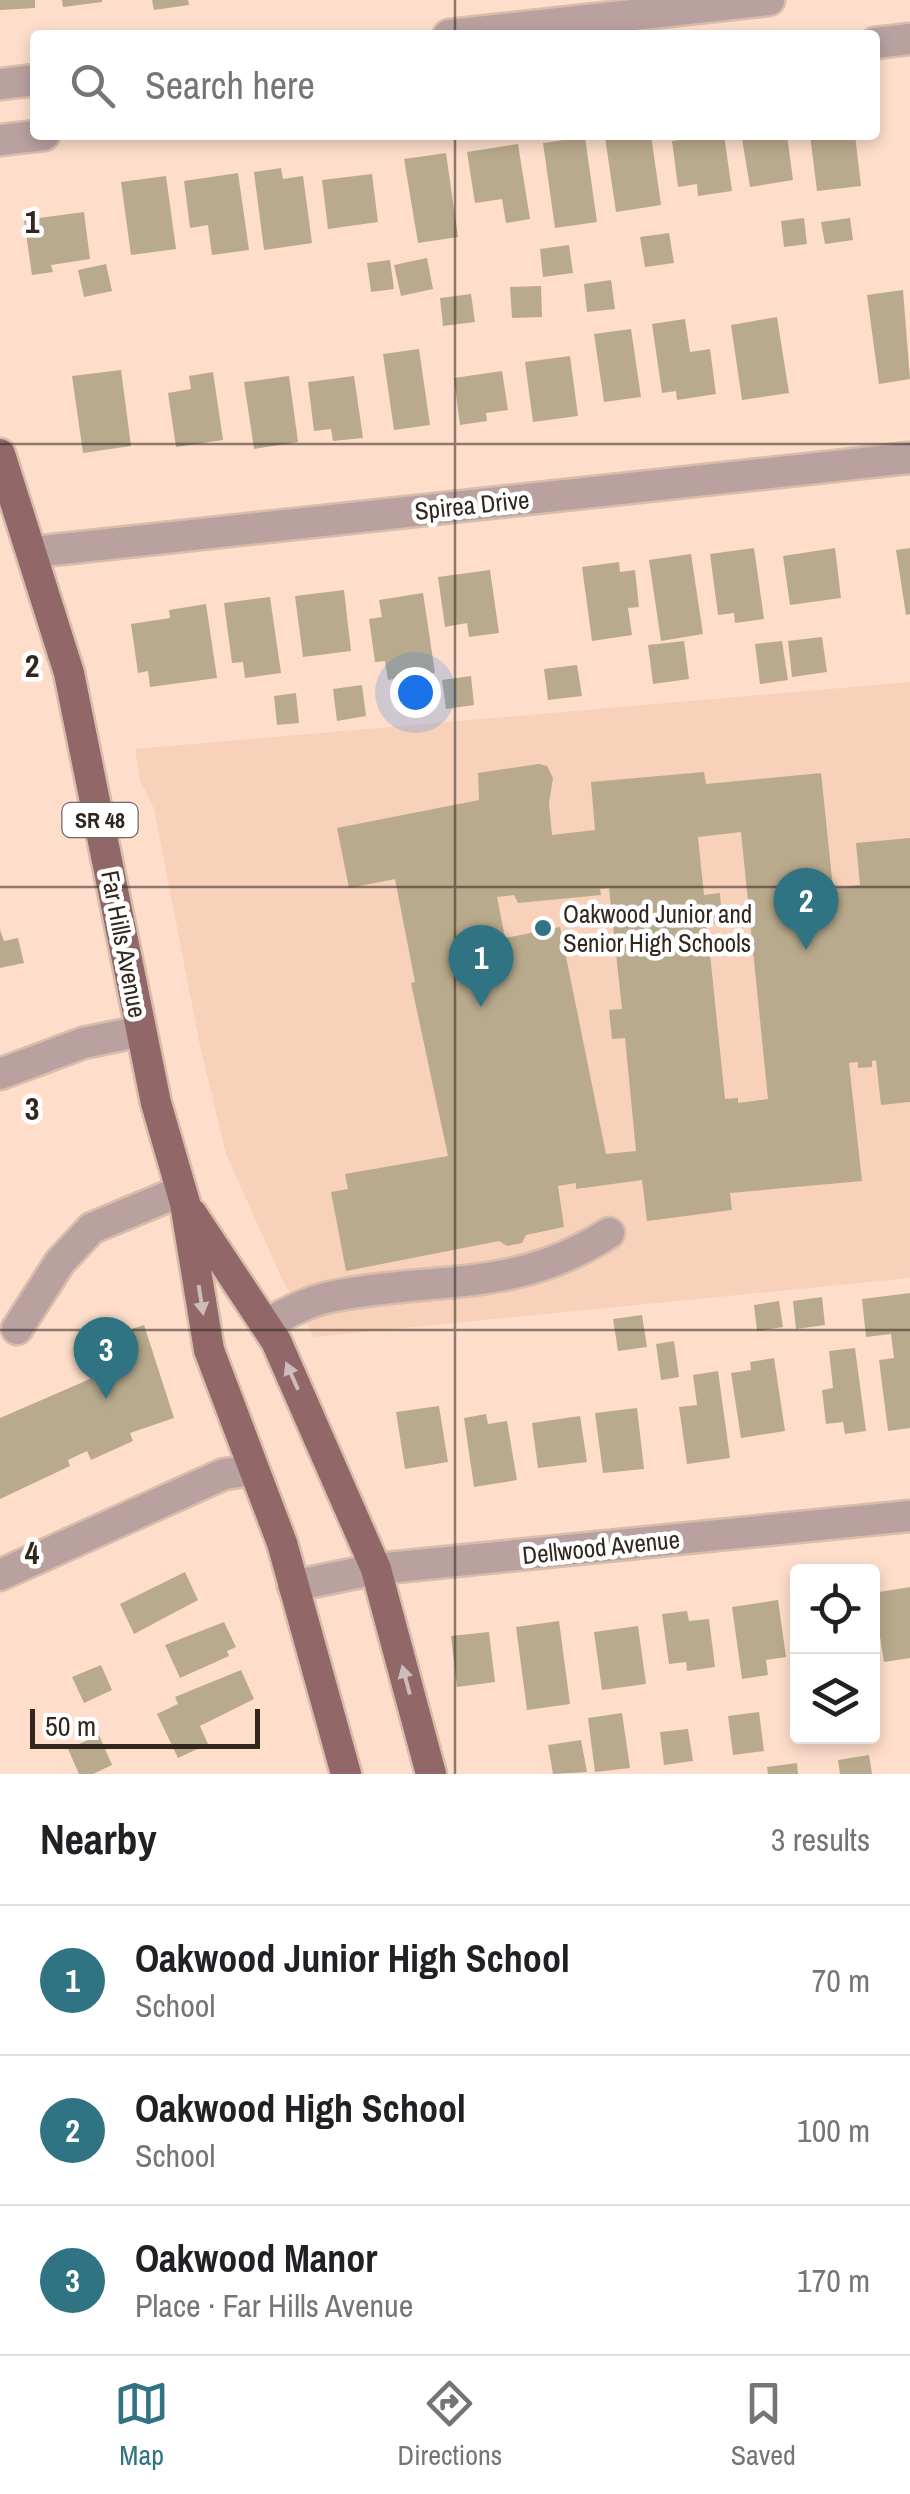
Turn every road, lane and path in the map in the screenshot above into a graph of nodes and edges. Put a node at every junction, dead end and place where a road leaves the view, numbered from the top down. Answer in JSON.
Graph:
{"nodes":[{"id":1,"x":770,"y":0,"type":"edge"},
{"id":2,"x":495,"y":30,"type":"edge"},
{"id":3,"x":910,"y":39,"type":"edge"},
{"id":4,"x":880,"y":42,"type":"edge"},
{"id":5,"x":30,"y":81,"type":"edge"},
{"id":6,"x":0,"y":84,"type":"edge"},
{"id":7,"x":30,"y":137,"type":"edge"},
{"id":8,"x":0,"y":140,"type":"edge"},
{"id":9,"x":0,"y":454,"type":"edge"},
{"id":10,"x":910,"y":458,"type":"edge"},
{"id":11,"x":34,"y":552,"type":"junction"},
{"id":12,"x":141,"y":1031,"type":"junction"},
{"id":13,"x":0,"y":1074,"type":"edge"},
{"id":14,"x":183,"y":1197,"type":"junction"},
{"id":15,"x":609,"y":1233,"type":"dead end"},
{"id":16,"x":266,"y":1324,"type":"junction"},
{"id":17,"x":18,"y":1329,"type":"dead end"},
{"id":18,"x":254,"y":1470,"type":"junction"},
{"id":19,"x":910,"y":1516,"type":"edge"},
{"id":20,"x":376,"y":1569,"type":"junction"},
{"id":21,"x":0,"y":1575,"type":"edge"},
{"id":22,"x":293,"y":1586,"type":"junction"},
{"id":23,"x":346,"y":1774,"type":"edge"},
{"id":24,"x":431,"y":1774,"type":"edge"}],
"edges":[{"from":1,"to":2,"type":"street"},
{"from":3,"to":4,"type":"street"},
{"from":5,"to":6,"type":"street"},
{"from":7,"to":8,"type":"street"},
{"from":9,"to":11,"type":"main road","name":"Far Hills Avenue","number":"SR 48"},
{"from":10,"to":11,"type":"street","name":"Spirea Drive"},
{"from":11,"to":12,"type":"main road","name":"Far Hills Avenue","number":"SR 48"},
{"from":12,"to":13,"type":"street"},
{"from":12,"to":14,"type":"main road","name":"Far Hills Avenue","number":"SR 48"},
{"from":14,"to":16,"type":"main road","name":"Far Hills Avenue","number":"SR 48"},
{"from":14,"to":17,"type":"street"},
{"from":14,"to":18,"type":"main road","name":"Far Hills Avenue","number":"SR 48","one_way":true},
{"from":15,"to":16,"type":"street"},
{"from":20,"to":16,"type":"main road","name":"Far Hills Avenue","number":"SR 48","one_way":true},
{"from":18,"to":21,"type":"street"},
{"from":18,"to":22,"type":"main road","name":"Far Hills Avenue","number":"SR 48"},
{"from":19,"to":20,"type":"street","name":"Dellwood Avenue"},
{"from":20,"to":22,"type":"street","name":"Dellwood Avenue"},
{"from":24,"to":20,"type":"main road","name":"Far Hills Avenue","number":"SR 48","one_way":true},
{"from":22,"to":23,"type":"main road","name":"Far Hills Avenue","number":"SR 48"}]}
